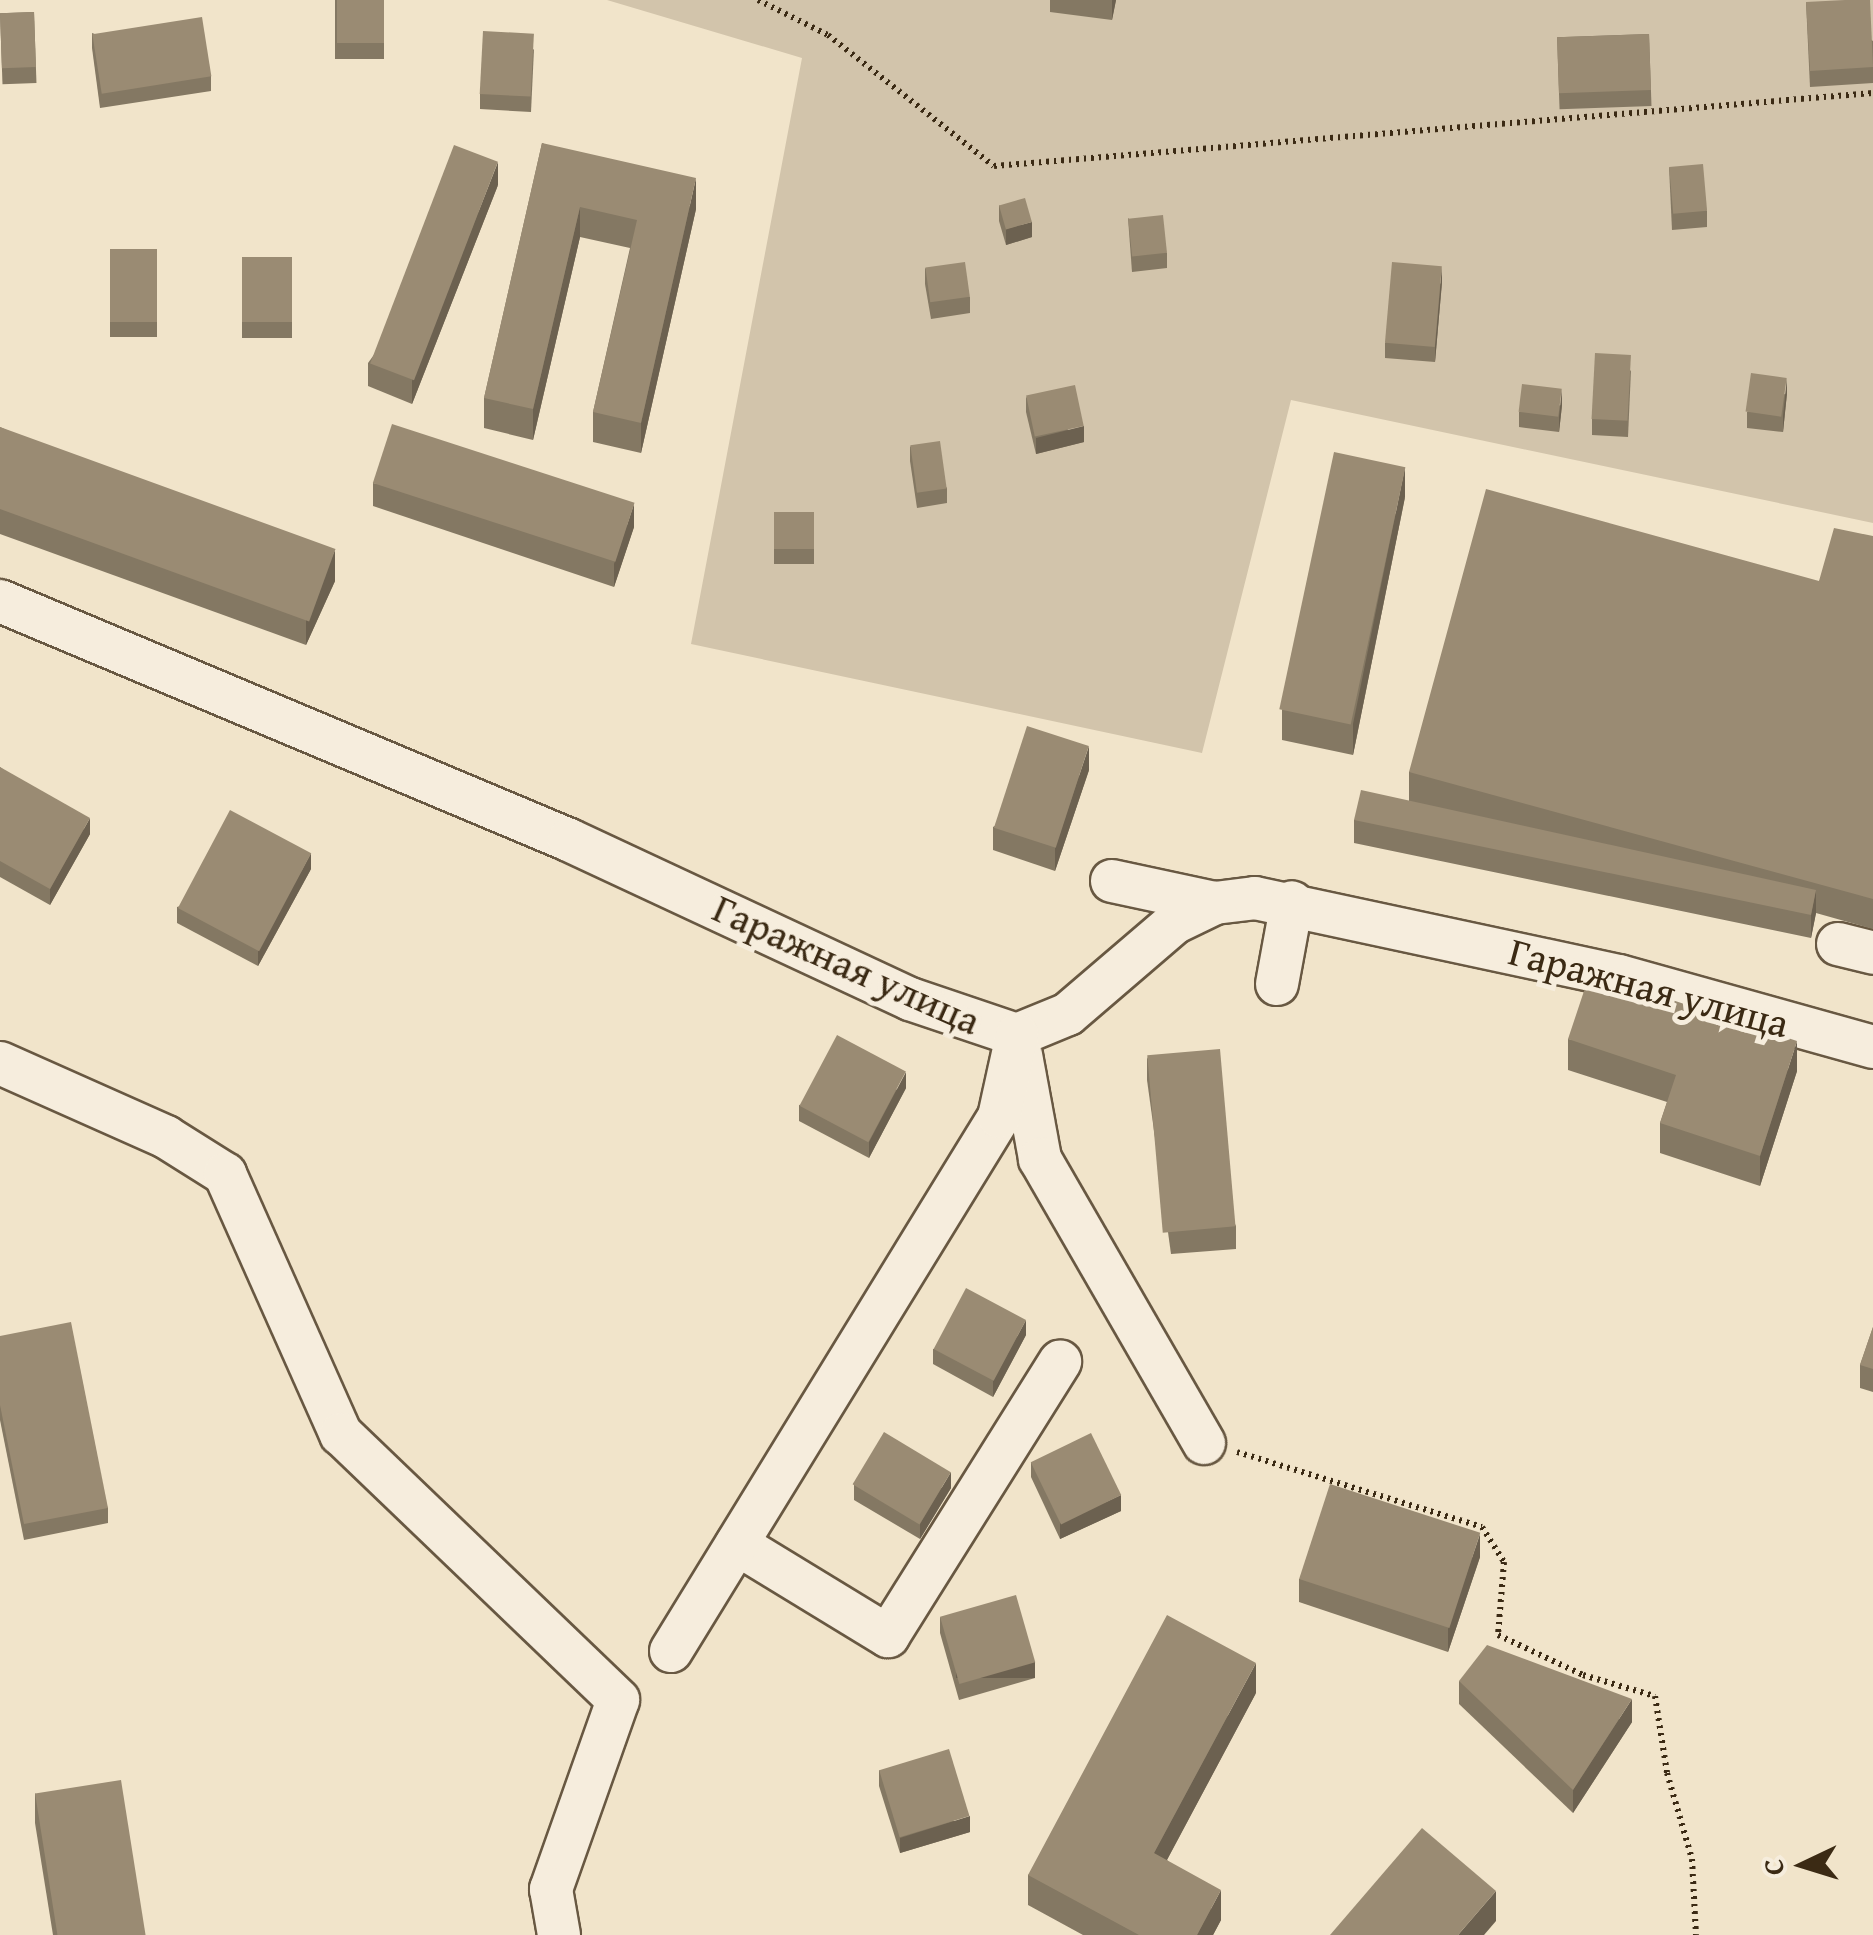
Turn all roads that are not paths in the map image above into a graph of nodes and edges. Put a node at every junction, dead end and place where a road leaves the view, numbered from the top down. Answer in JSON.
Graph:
{"nodes":[{"id":1,"x":0,"y":601,"type":"edge"},
{"id":2,"x":1112,"y":881,"type":"dead end"},
{"id":3,"x":1287,"y":894,"type":"junction"},
{"id":4,"x":1215,"y":904,"type":"junction"},
{"id":5,"x":1277,"y":984,"type":"dead end"},
{"id":6,"x":1017,"y":1035,"type":"junction"},
{"id":7,"x":1873,"y":1047,"type":"edge"},
{"id":8,"x":0,"y":1063,"type":"edge"},
{"id":9,"x":1060,"y":1362,"type":"dead end"},
{"id":10,"x":1204,"y":1443,"type":"road end"},
{"id":11,"x":736,"y":1544,"type":"junction"},
{"id":12,"x":670,"y":1652,"type":"dead end"},
{"id":13,"x":559,"y":1935,"type":"edge"}],
"edges":[{"from":1,"to":6,"type":"street","name":"Гаражная улица"},
{"from":2,"to":4,"type":"street"},
{"from":3,"to":4,"type":"street","name":"Гаражная улица"},
{"from":3,"to":5,"type":"street"},
{"from":3,"to":7,"type":"street","name":"Гаражная улица"},
{"from":4,"to":6,"type":"street","name":"Гаражная улица"},
{"from":6,"to":10,"type":"street"},
{"from":6,"to":11,"type":"street"},
{"from":8,"to":13,"type":"street"},
{"from":9,"to":11,"type":"street"},
{"from":11,"to":12,"type":"street"}]}
